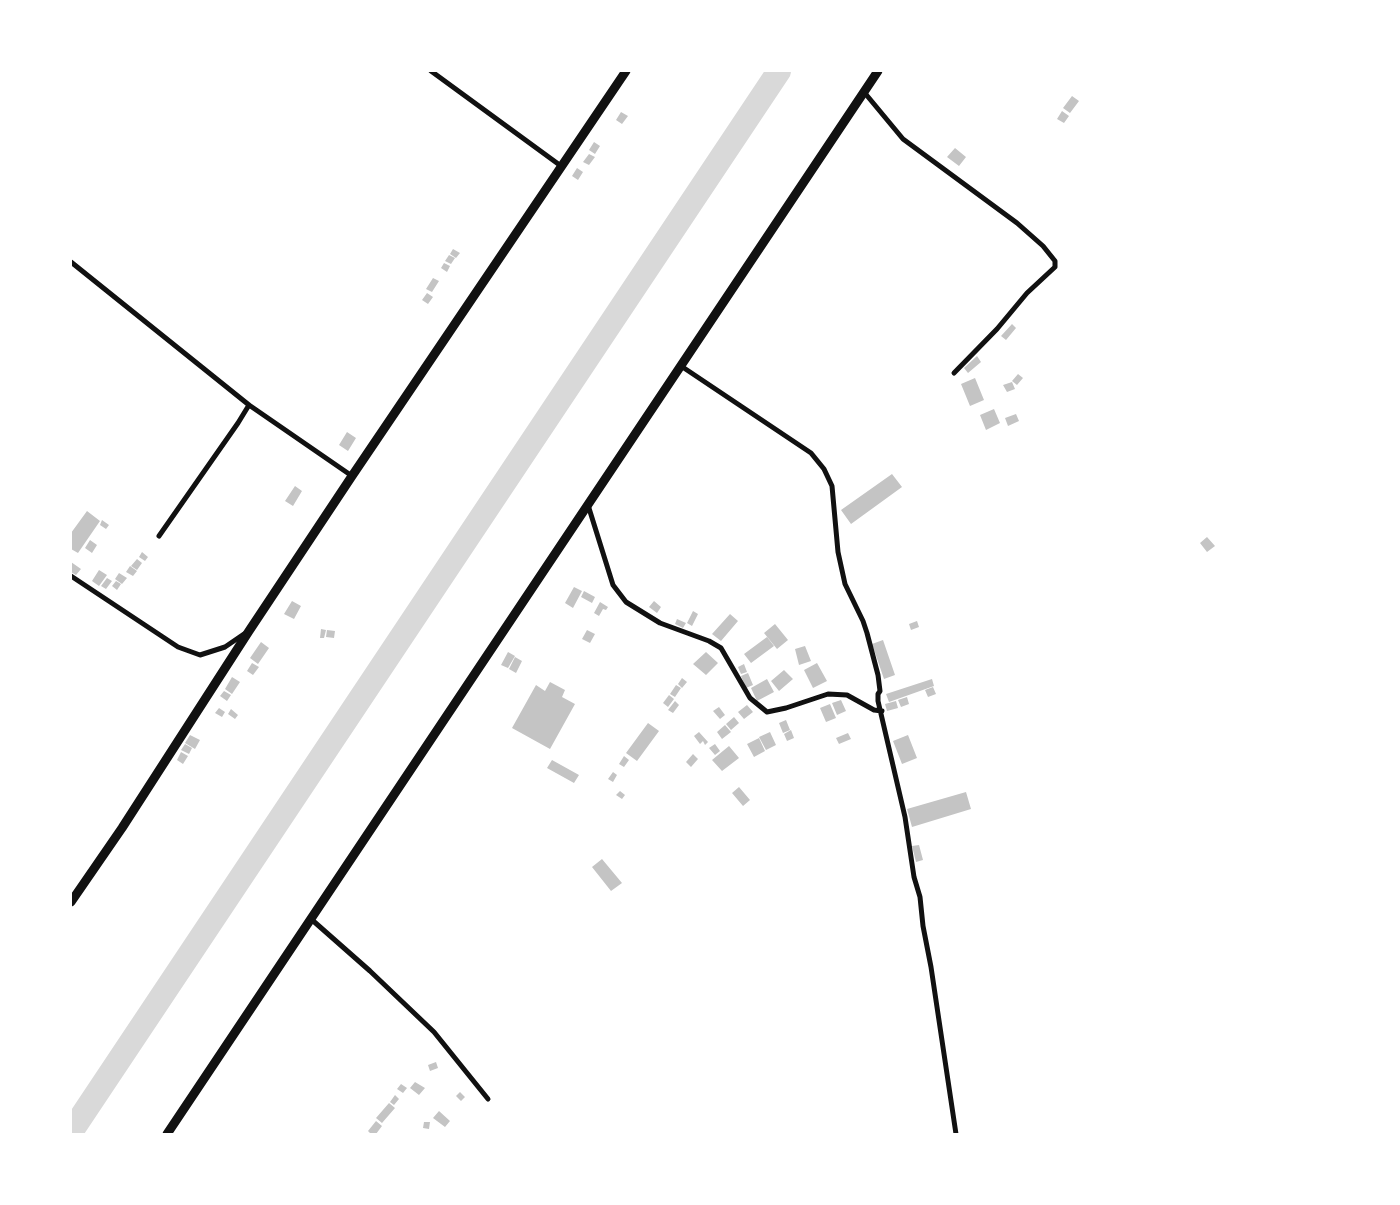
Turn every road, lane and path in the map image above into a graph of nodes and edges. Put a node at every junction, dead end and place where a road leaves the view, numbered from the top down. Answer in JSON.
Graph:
{"nodes":[{"id":1,"x":431,"y":71,"type":"edge"},
{"id":2,"x":626,"y":71,"type":"edge"},
{"id":3,"x":878,"y":71,"type":"edge"},
{"id":4,"x":864,"y":92,"type":"junction"},
{"id":5,"x":561,"y":166,"type":"junction"},
{"id":6,"x":71,"y":262,"type":"edge"},
{"id":7,"x":681,"y":366,"type":"junction"},
{"id":8,"x":954,"y":373,"type":"dead end"},
{"id":9,"x":249,"y":405,"type":"junction"},
{"id":10,"x":352,"y":476,"type":"junction"},
{"id":11,"x":588,"y":505,"type":"junction"},
{"id":12,"x":160,"y":536,"type":"dead end"},
{"id":13,"x":71,"y":576,"type":"edge"},
{"id":14,"x":249,"y":631,"type":"junction"},
{"id":15,"x":882,"y":711,"type":"junction"},
{"id":16,"x":71,"y":902,"type":"edge"},
{"id":17,"x":311,"y":919,"type":"junction"},
{"id":18,"x":488,"y":1099,"type":"dead end"},
{"id":19,"x":167,"y":1134,"type":"edge"},
{"id":20,"x":956,"y":1134,"type":"edge"}],
"edges":[{"from":1,"to":5,"type":"street"},
{"from":2,"to":5,"type":"street"},
{"from":3,"to":4,"type":"street"},
{"from":4,"to":7,"type":"street"},
{"from":4,"to":8,"type":"street"},
{"from":5,"to":10,"type":"street"},
{"from":6,"to":9,"type":"street"},
{"from":7,"to":11,"type":"street"},
{"from":7,"to":15,"type":"street"},
{"from":9,"to":10,"type":"street"},
{"from":9,"to":12,"type":"street"},
{"from":10,"to":14,"type":"street"},
{"from":11,"to":15,"type":"street"},
{"from":11,"to":17,"type":"street"},
{"from":13,"to":14,"type":"street"},
{"from":14,"to":16,"type":"street"},
{"from":15,"to":20,"type":"street"},
{"from":17,"to":18,"type":"street"},
{"from":17,"to":19,"type":"street"}]}
